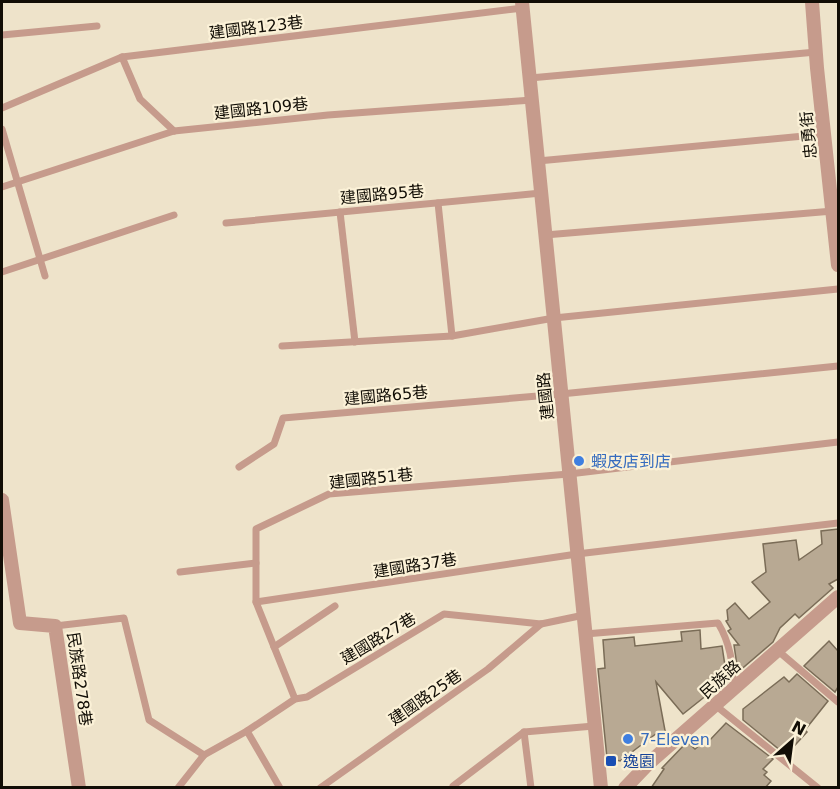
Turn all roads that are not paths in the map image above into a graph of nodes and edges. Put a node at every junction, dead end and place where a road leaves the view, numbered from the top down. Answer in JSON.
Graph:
{"nodes":[{"id":1,"x":812,"y":2,"type":"edge"},
{"id":2,"x":523,"y":5,"type":"edge"},
{"id":3,"x":97,"y":26,"type":"dead end"},
{"id":4,"x":2,"y":35,"type":"edge"},
{"id":5,"x":816,"y":52,"type":"junction"},
{"id":6,"x":122,"y":57,"type":"junction"},
{"id":7,"x":530,"y":78,"type":"junction"},
{"id":8,"x":532,"y":100,"type":"junction"},
{"id":9,"x":2,"y":108,"type":"edge"},
{"id":10,"x":2,"y":129,"type":"edge"},
{"id":11,"x":174,"y":131,"type":"junction"},
{"id":12,"x":825,"y":134,"type":"junction"},
{"id":13,"x":538,"y":161,"type":"junction"},
{"id":14,"x":18,"y":183,"type":"junction"},
{"id":15,"x":2,"y":187,"type":"edge"},
{"id":16,"x":541,"y":193,"type":"junction"},
{"id":17,"x":438,"y":202,"type":"junction"},
{"id":18,"x":833,"y":211,"type":"junction"},
{"id":19,"x":340,"y":212,"type":"junction"},
{"id":20,"x":174,"y":215,"type":"dead end"},
{"id":21,"x":226,"y":223,"type":"dead end"},
{"id":22,"x":546,"y":235,"type":"junction"},
{"id":23,"x":39,"y":260,"type":"junction"},
{"id":24,"x":838,"y":265,"type":"edge"},
{"id":25,"x":2,"y":272,"type":"edge"},
{"id":26,"x":45,"y":276,"type":"dead end"},
{"id":27,"x":838,"y":289,"type":"edge"},
{"id":28,"x":554,"y":318,"type":"junction"},
{"id":29,"x":452,"y":336,"type":"junction"},
{"id":30,"x":355,"y":342,"type":"junction"},
{"id":31,"x":282,"y":346,"type":"dead end"},
{"id":32,"x":838,"y":366,"type":"edge"},
{"id":33,"x":561,"y":394,"type":"junction"},
{"id":34,"x":838,"y":442,"type":"edge"},
{"id":35,"x":238,"y":467,"type":"dead end"},
{"id":36,"x":569,"y":474,"type":"junction"},
{"id":37,"x":2,"y":500,"type":"edge"},
{"id":38,"x":838,"y":524,"type":"edge"},
{"id":39,"x":577,"y":554,"type":"junction"},
{"id":40,"x":256,"y":563,"type":"junction"},
{"id":41,"x":180,"y":572,"type":"dead end"},
{"id":42,"x":838,"y":597,"type":"edge"},
{"id":43,"x":256,"y":602,"type":"junction"},
{"id":44,"x":335,"y":606,"type":"dead end"},
{"id":45,"x":584,"y":615,"type":"junction"},
{"id":46,"x":541,"y":624,"type":"junction"},
{"id":47,"x":55,"y":626,"type":"junction"},
{"id":48,"x":585,"y":633,"type":"junction"},
{"id":49,"x":274,"y":647,"type":"junction"},
{"id":50,"x":777,"y":650,"type":"junction"},
{"id":51,"x":733,"y":690,"type":"junction"},
{"id":52,"x":295,"y":699,"type":"junction"},
{"id":53,"x":838,"y":702,"type":"edge"},
{"id":54,"x":715,"y":705,"type":"junction"},
{"id":55,"x":594,"y":726,"type":"junction"},
{"id":56,"x":247,"y":731,"type":"junction"},
{"id":57,"x":524,"y":732,"type":"junction"},
{"id":58,"x":204,"y":755,"type":"junction"},
{"id":59,"x":453,"y":787,"type":"edge"},
{"id":60,"x":79,"y":788,"type":"edge"},
{"id":61,"x":177,"y":788,"type":"edge"},
{"id":62,"x":280,"y":788,"type":"edge"},
{"id":63,"x":320,"y":788,"type":"edge"},
{"id":64,"x":531,"y":788,"type":"edge"},
{"id":65,"x":601,"y":788,"type":"edge"},
{"id":66,"x":625,"y":788,"type":"edge"},
{"id":67,"x":818,"y":788,"type":"edge"}],
"edges":[{"from":1,"to":5,"type":"street","name":"忠勇街"},
{"from":2,"to":6,"type":"lane","name":"建國路123巷"},
{"from":2,"to":7,"type":"street","name":"建國路"},
{"from":3,"to":4,"type":"lane"},
{"from":5,"to":7,"type":"lane"},
{"from":5,"to":12,"type":"street","name":"忠勇街"},
{"from":6,"to":9,"type":"lane","name":"建國路123巷"},
{"from":6,"to":11,"type":"lane"},
{"from":7,"to":8,"type":"street","name":"建國路"},
{"from":8,"to":11,"type":"lane","name":"建國路109巷"},
{"from":8,"to":13,"type":"street","name":"建國路"},
{"from":10,"to":14,"type":"lane"},
{"from":11,"to":14,"type":"lane","name":"建國路109巷"},
{"from":12,"to":13,"type":"lane"},
{"from":12,"to":18,"type":"street","name":"忠勇街"},
{"from":13,"to":16,"type":"street","name":"建國路"},
{"from":14,"to":15,"type":"lane","name":"建國路109巷"},
{"from":14,"to":23,"type":"lane"},
{"from":16,"to":17,"type":"lane","name":"建國路95巷"},
{"from":16,"to":22,"type":"street","name":"建國路"},
{"from":17,"to":19,"type":"lane","name":"建國路95巷"},
{"from":17,"to":29,"type":"lane"},
{"from":18,"to":22,"type":"lane"},
{"from":18,"to":24,"type":"street","name":"忠勇街"},
{"from":19,"to":21,"type":"lane","name":"建國路95巷"},
{"from":19,"to":30,"type":"lane"},
{"from":20,"to":23,"type":"lane"},
{"from":22,"to":28,"type":"street","name":"建國路"},
{"from":23,"to":25,"type":"lane"},
{"from":23,"to":26,"type":"lane"},
{"from":27,"to":28,"type":"lane"},
{"from":28,"to":29,"type":"lane"},
{"from":28,"to":33,"type":"street","name":"建國路"},
{"from":29,"to":30,"type":"lane"},
{"from":30,"to":31,"type":"lane"},
{"from":32,"to":33,"type":"lane"},
{"from":33,"to":35,"type":"lane","name":"建國路65巷"},
{"from":33,"to":36,"type":"street","name":"建國路"},
{"from":34,"to":36,"type":"lane"},
{"from":36,"to":39,"type":"street","name":"建國路"},
{"from":36,"to":40,"type":"lane","name":"建國路51巷"},
{"from":37,"to":47,"type":"street","name":"民族路278巷"},
{"from":38,"to":39,"type":"lane","name":"建國路37巷"},
{"from":39,"to":43,"type":"lane","name":"建國路37巷"},
{"from":39,"to":45,"type":"street","name":"建國路"},
{"from":40,"to":41,"type":"lane"},
{"from":40,"to":43,"type":"lane","name":"建國路51巷"},
{"from":42,"to":50,"type":"street","name":"民族路"},
{"from":43,"to":49,"type":"lane"},
{"from":44,"to":49,"type":"lane"},
{"from":45,"to":46,"type":"lane","name":"建國路27巷"},
{"from":45,"to":48,"type":"street","name":"建國路"},
{"from":46,"to":52,"type":"lane","name":"建國路27巷"},
{"from":46,"to":63,"type":"lane","name":"建國路25巷"},
{"from":47,"to":58,"type":"lane"},
{"from":47,"to":60,"type":"street","name":"民族路278巷"},
{"from":48,"to":51,"type":"lane"},
{"from":48,"to":55,"type":"street","name":"建國路"},
{"from":49,"to":52,"type":"lane"},
{"from":50,"to":51,"type":"street","name":"民族路"},
{"from":50,"to":53,"type":"lane"},
{"from":51,"to":54,"type":"street","name":"民族路"},
{"from":52,"to":56,"type":"lane","name":"建國路27巷"},
{"from":54,"to":66,"type":"street","name":"民族路"},
{"from":54,"to":67,"type":"lane"},
{"from":55,"to":57,"type":"lane"},
{"from":55,"to":65,"type":"street","name":"建國路"},
{"from":56,"to":58,"type":"lane","name":"建國路27巷"},
{"from":56,"to":62,"type":"lane"},
{"from":57,"to":59,"type":"lane"},
{"from":57,"to":64,"type":"lane"},
{"from":58,"to":61,"type":"lane"}]}
